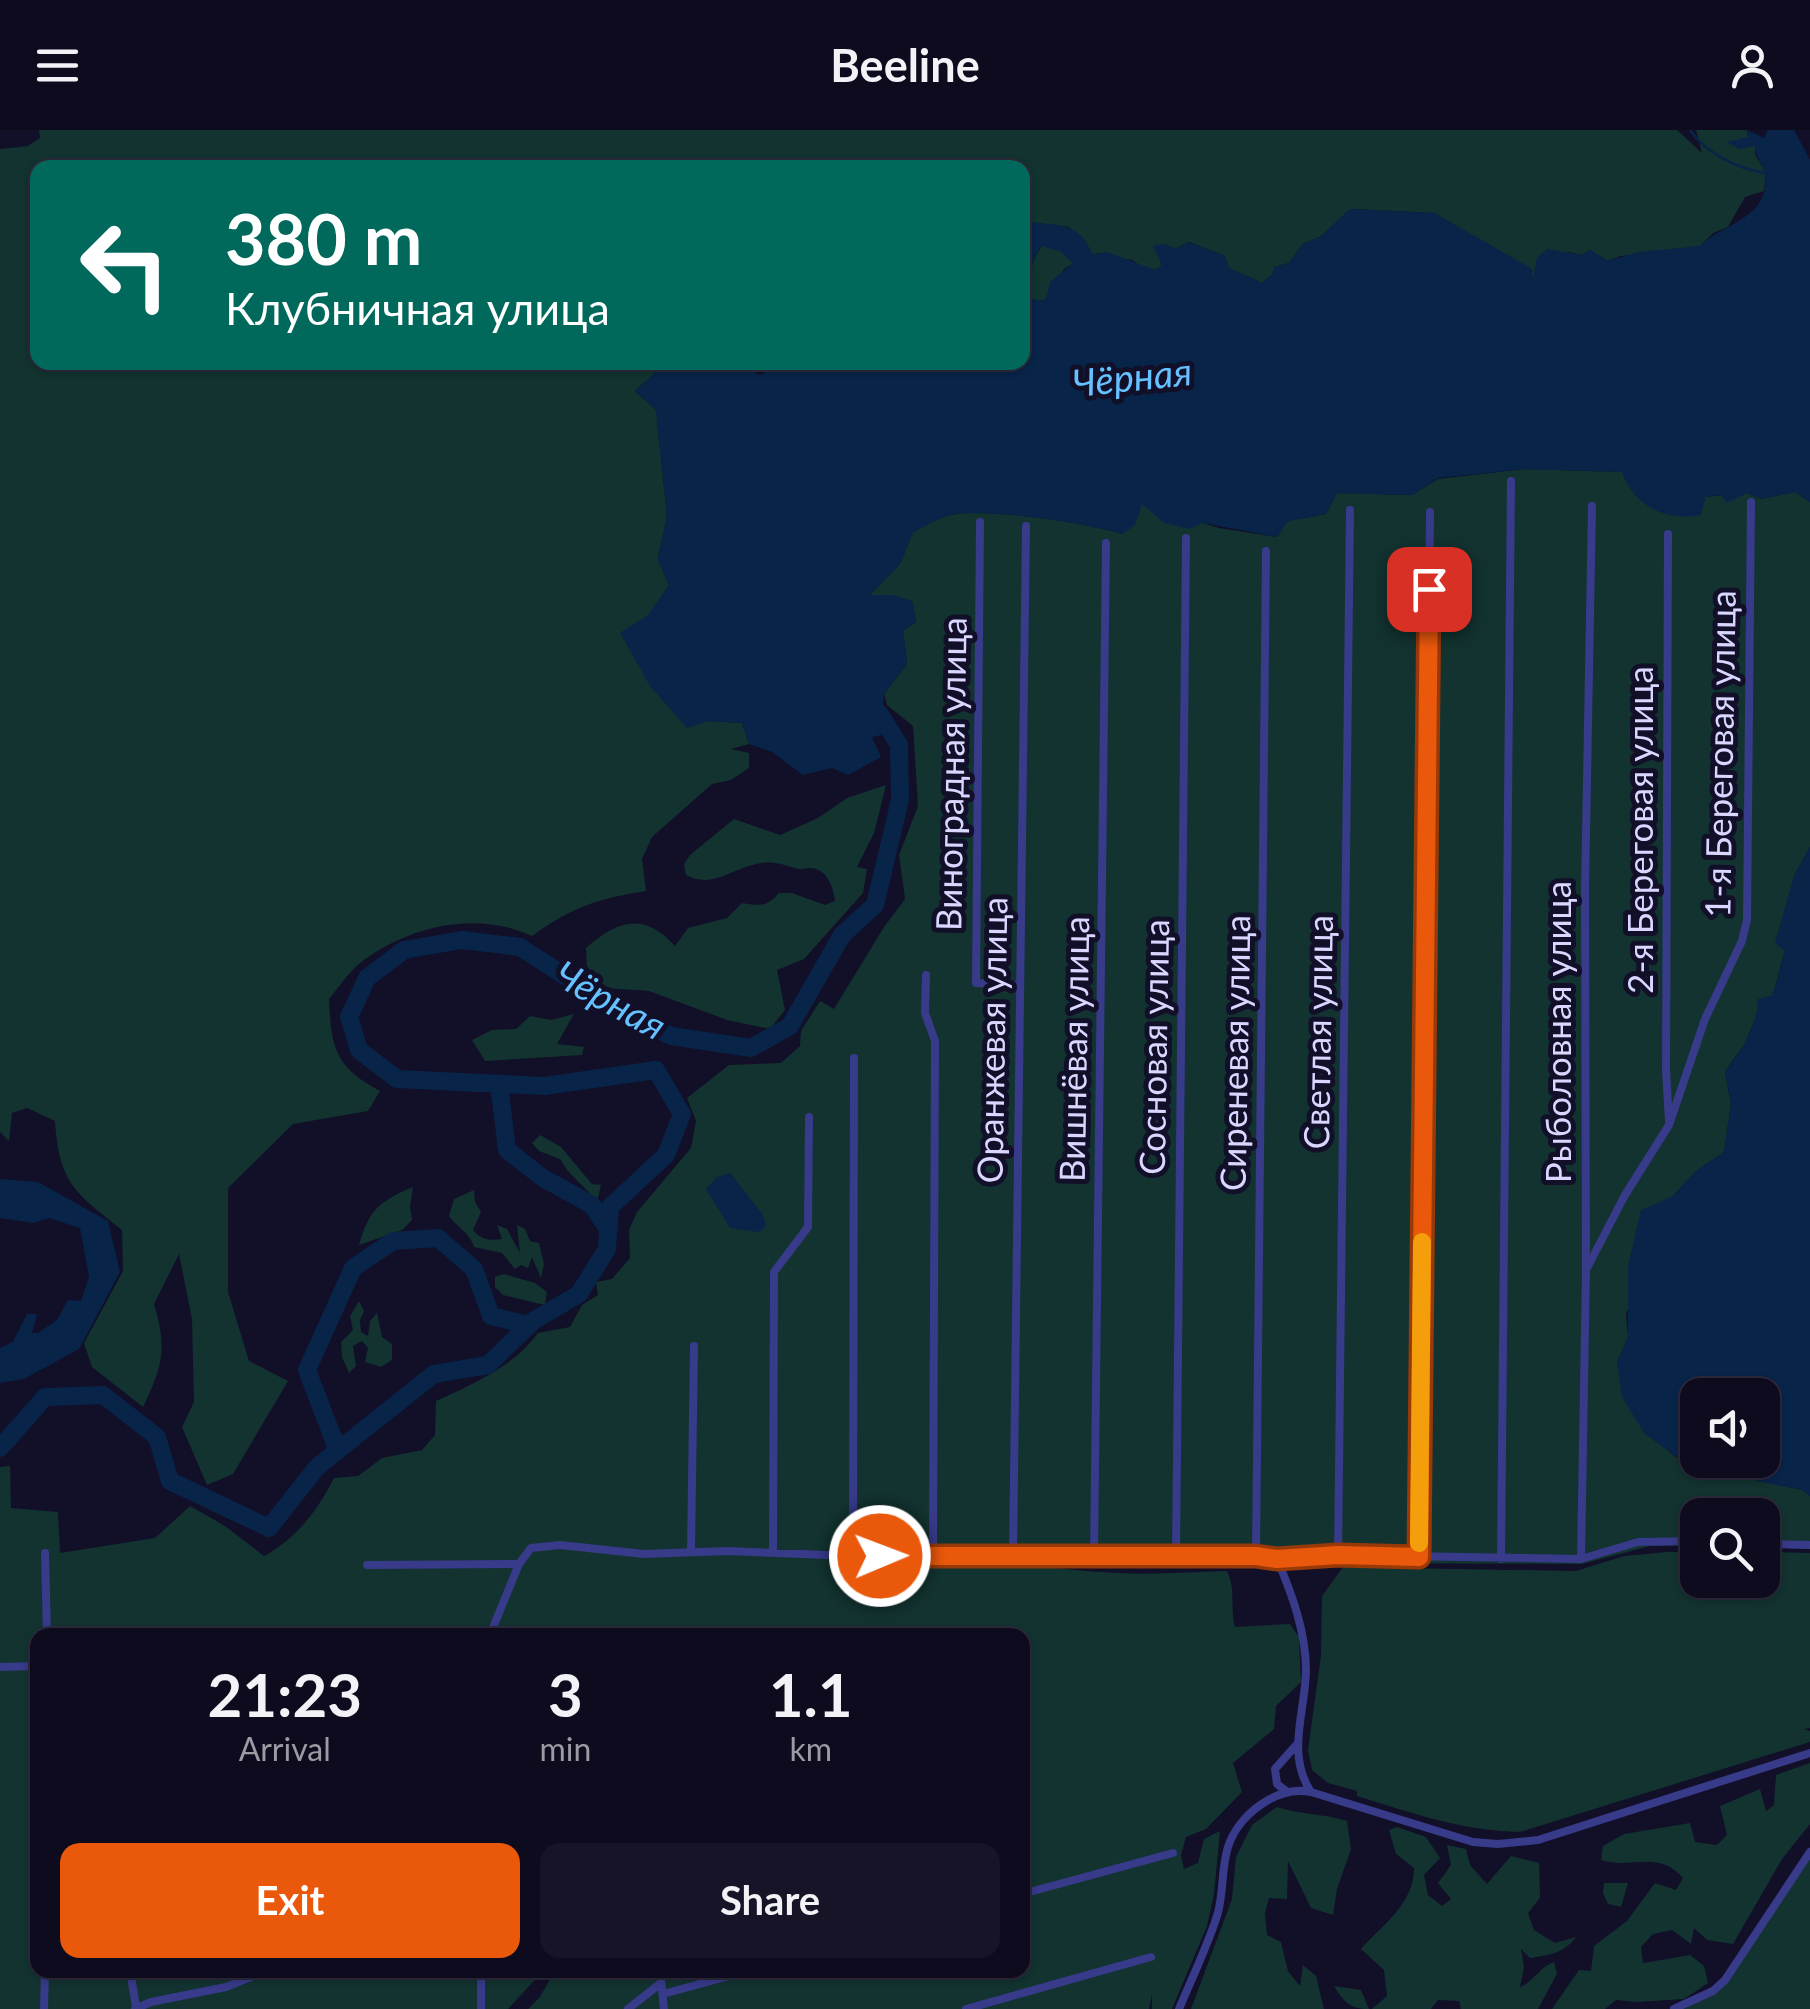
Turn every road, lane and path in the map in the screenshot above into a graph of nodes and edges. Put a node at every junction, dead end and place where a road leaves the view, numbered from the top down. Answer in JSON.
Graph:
{"nodes":[{"id":1,"x":1511,"y":481,"type":"dead end"},
{"id":2,"x":1751,"y":502,"type":"dead end"},
{"id":3,"x":1592,"y":506,"type":"dead end"},
{"id":4,"x":1350,"y":510,"type":"dead end"},
{"id":5,"x":1430,"y":512,"type":"dead end"},
{"id":6,"x":980,"y":522,"type":"dead end"},
{"id":7,"x":1026,"y":526,"type":"dead end"},
{"id":8,"x":1668,"y":534,"type":"dead end"},
{"id":9,"x":1186,"y":538,"type":"dead end"},
{"id":10,"x":1106,"y":543,"type":"dead end"},
{"id":11,"x":1266,"y":551,"type":"dead end"},
{"id":12,"x":926,"y":974,"type":"dead end"},
{"id":13,"x":1019,"y":985,"type":"junction"},
{"id":14,"x":854,"y":1058,"type":"dead end"},
{"id":15,"x":808,"y":1117,"type":"dead end"},
{"id":16,"x":1669,"y":1126,"type":"junction"},
{"id":17,"x":1586,"y":1270,"type":"junction"},
{"id":18,"x":694,"y":1346,"type":"dead end"},
{"id":19,"x":1680,"y":1541,"type":"edge"},
{"id":20,"x":1780,"y":1544,"type":"edge"},
{"id":21,"x":1810,"y":1545,"type":"edge"},
{"id":22,"x":691,"y":1551,"type":"junction"},
{"id":23,"x":45,"y":1553,"type":"dead end"},
{"id":24,"x":772,"y":1553,"type":"junction"},
{"id":25,"x":933,"y":1555,"type":"junction"},
{"id":26,"x":1094,"y":1555,"type":"junction"},
{"id":27,"x":1338,"y":1555,"type":"junction"},
{"id":28,"x":853,"y":1556,"type":"junction"},
{"id":29,"x":1013,"y":1556,"type":"junction"},
{"id":30,"x":1256,"y":1556,"type":"junction"},
{"id":31,"x":1176,"y":1557,"type":"junction"},
{"id":32,"x":1419,"y":1557,"type":"junction"},
{"id":33,"x":1277,"y":1559,"type":"junction"},
{"id":34,"x":1500,"y":1559,"type":"junction"},
{"id":35,"x":1581,"y":1559,"type":"junction"},
{"id":36,"x":519,"y":1564,"type":"junction"},
{"id":37,"x":367,"y":1565,"type":"dead end"},
{"id":38,"x":47,"y":1628,"type":"edge"},
{"id":39,"x":493,"y":1628,"type":"edge"},
{"id":40,"x":0,"y":1666,"type":"edge"},
{"id":41,"x":30,"y":1666,"type":"edge"},
{"id":42,"x":1298,"y":1743,"type":"junction"},
{"id":43,"x":1810,"y":1753,"type":"edge"},
{"id":44,"x":1286,"y":1790,"type":"junction"},
{"id":45,"x":1310,"y":1792,"type":"junction"},
{"id":46,"x":1810,"y":1852,"type":"edge"},
{"id":47,"x":1173,"y":1853,"type":"dead end"},
{"id":48,"x":1030,"y":1892,"type":"edge"},
{"id":49,"x":1152,"y":1957,"type":"dead end"},
{"id":50,"x":45,"y":1978,"type":"edge"},
{"id":51,"x":131,"y":1978,"type":"edge"},
{"id":52,"x":250,"y":1978,"type":"edge"},
{"id":53,"x":481,"y":1978,"type":"edge"},
{"id":54,"x":661,"y":1978,"type":"edge"},
{"id":55,"x":721,"y":1978,"type":"edge"},
{"id":56,"x":661,"y":1983,"type":"junction"},
{"id":57,"x":662,"y":1994,"type":"junction"},
{"id":58,"x":136,"y":2008,"type":"edge"},
{"id":59,"x":44,"y":2009,"type":"edge"},
{"id":60,"x":482,"y":2009,"type":"edge"},
{"id":61,"x":628,"y":2009,"type":"edge"},
{"id":62,"x":664,"y":2009,"type":"edge"},
{"id":63,"x":966,"y":2009,"type":"edge"},
{"id":64,"x":1179,"y":2009,"type":"edge"},
{"id":65,"x":1674,"y":2009,"type":"edge"}],
"edges":[{"from":1,"to":34,"type":"street"},
{"from":2,"to":16,"type":"street","name":"1-я Береговая улица"},
{"from":3,"to":17,"type":"street","name":"Рыболовная улица"},
{"from":4,"to":27,"type":"street","name":"Светлая улица"},
{"from":5,"to":32,"type":"street"},
{"from":6,"to":13,"type":"street","name":"Виноградная улица"},
{"from":7,"to":13,"type":"street","name":"Оранжевая улица"},
{"from":8,"to":16,"type":"street","name":"2-я Береговая улица"},
{"from":9,"to":31,"type":"street","name":"Сосновая улица"},
{"from":10,"to":26,"type":"street","name":"Вишнёвая улица"},
{"from":11,"to":30,"type":"street","name":"Сиреневая улица"},
{"from":12,"to":25,"type":"street"},
{"from":13,"to":29,"type":"street","name":"Оранжевая улица"},
{"from":14,"to":28,"type":"street"},
{"from":15,"to":24,"type":"street"},
{"from":16,"to":17,"type":"street","name":"1-я Береговая улица"},
{"from":17,"to":35,"type":"street","name":"Рыболовная улица"},
{"from":18,"to":22,"type":"street"},
{"from":19,"to":35,"type":"street"},
{"from":20,"to":21,"type":"street"},
{"from":22,"to":24,"type":"street"},
{"from":22,"to":36,"type":"street"},
{"from":23,"to":38,"type":"street"},
{"from":24,"to":28,"type":"street"},
{"from":25,"to":28,"type":"street"},
{"from":25,"to":29,"type":"street"},
{"from":26,"to":29,"type":"street"},
{"from":26,"to":31,"type":"street"},
{"from":27,"to":32,"type":"street"},
{"from":27,"to":33,"type":"street"},
{"from":30,"to":31,"type":"street"},
{"from":30,"to":33,"type":"street"},
{"from":32,"to":34,"type":"street"},
{"from":33,"to":42,"type":"street"},
{"from":34,"to":35,"type":"street"},
{"from":36,"to":37,"type":"street"},
{"from":36,"to":39,"type":"street"},
{"from":40,"to":41,"type":"street"},
{"from":42,"to":44,"type":"street"},
{"from":42,"to":45,"type":"street"},
{"from":43,"to":45,"type":"street"},
{"from":44,"to":45,"type":"street"},
{"from":44,"to":64,"type":"street"},
{"from":46,"to":65,"type":"street"},
{"from":47,"to":48,"type":"street"},
{"from":49,"to":63,"type":"street"},
{"from":50,"to":59,"type":"street"},
{"from":51,"to":58,"type":"street"},
{"from":52,"to":58,"type":"street"},
{"from":53,"to":60,"type":"street"},
{"from":54,"to":56,"type":"street"},
{"from":55,"to":57,"type":"street"},
{"from":56,"to":57,"type":"street"},
{"from":56,"to":61,"type":"street"},
{"from":57,"to":62,"type":"street"}]}
